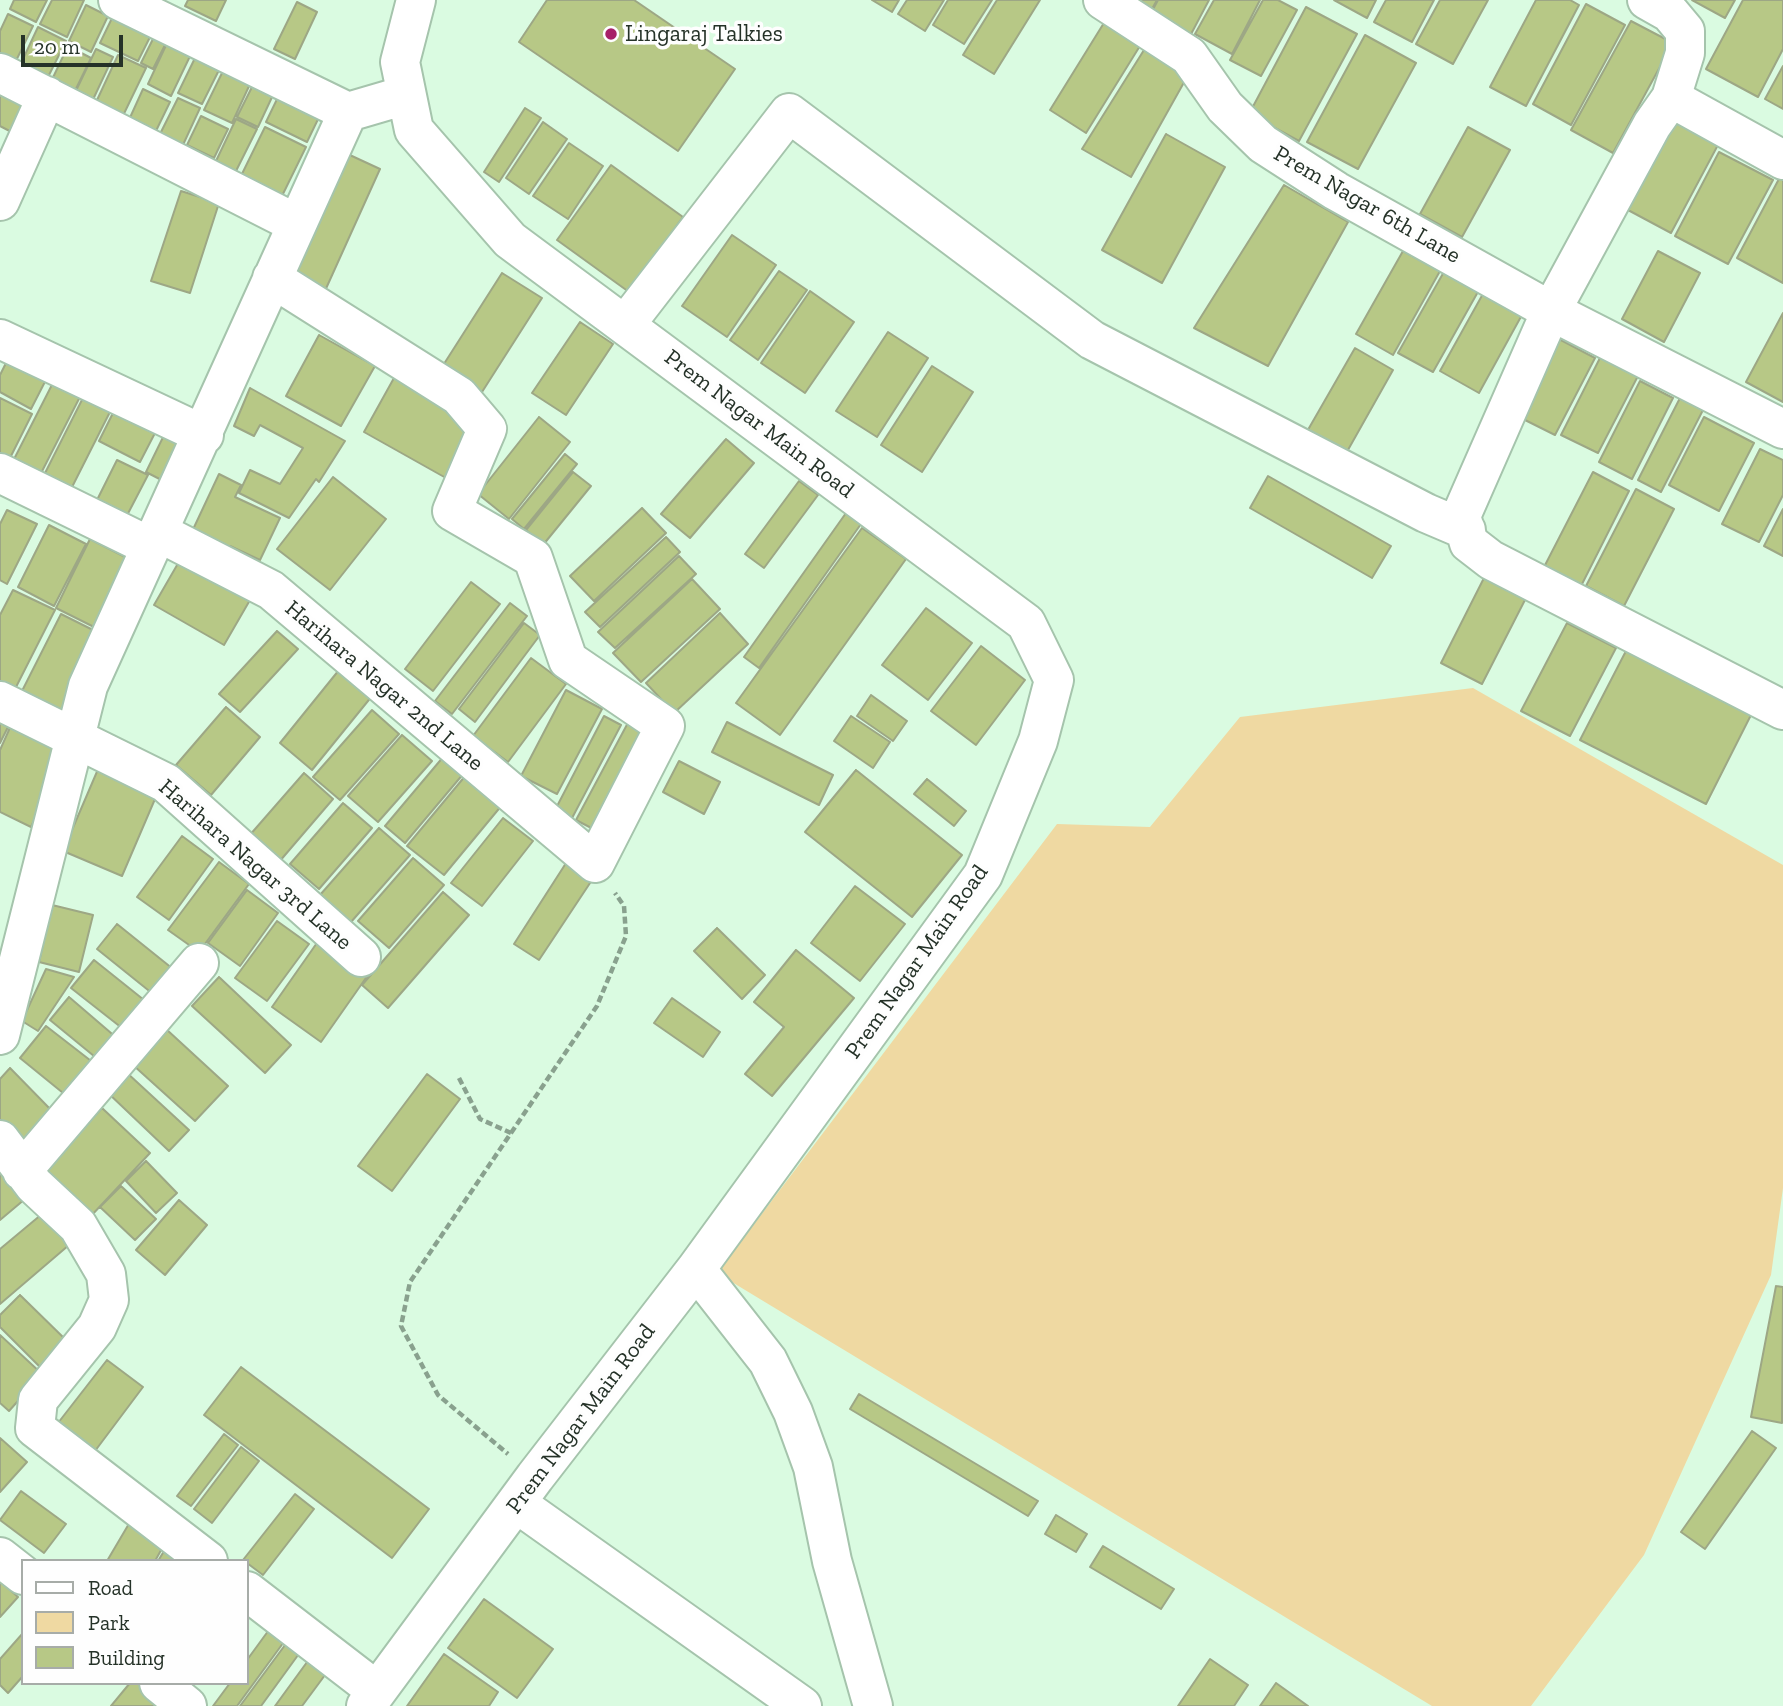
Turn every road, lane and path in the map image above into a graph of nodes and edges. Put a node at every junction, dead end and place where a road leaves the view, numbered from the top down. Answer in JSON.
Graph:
{"nodes":[{"id":1,"x":416,"y":0,"type":"edge"},
{"id":2,"x":1103,"y":0,"type":"edge"},
{"id":3,"x":1647,"y":0,"type":"edge"},
{"id":4,"x":141,"y":5,"type":"edge"},
{"id":5,"x":0,"y":73,"type":"edge"},
{"id":6,"x":407,"y":95,"type":"junction"},
{"id":7,"x":47,"y":96,"type":"junction"},
{"id":8,"x":1671,"y":98,"type":"junction"},
{"id":9,"x":348,"y":112,"type":"junction"},
{"id":10,"x":1783,"y":160,"type":"edge"},
{"id":11,"x":0,"y":201,"type":"edge"},
{"id":12,"x":297,"y":223,"type":"junction"},
{"id":13,"x":272,"y":278,"type":"junction"},
{"id":14,"x":1551,"y":311,"type":"junction"},
{"id":15,"x":625,"y":325,"type":"junction"},
{"id":16,"x":0,"y":340,"type":"edge"},
{"id":17,"x":1783,"y":429,"type":"edge"},
{"id":18,"x":204,"y":435,"type":"junction"},
{"id":19,"x":0,"y":473,"type":"edge"},
{"id":20,"x":1466,"y":530,"type":"junction"},
{"id":21,"x":155,"y":539,"type":"junction"},
{"id":22,"x":0,"y":701,"type":"edge"},
{"id":23,"x":1783,"y":710,"type":"edge"},
{"id":24,"x":74,"y":736,"type":"junction"},
{"id":25,"x":594,"y":863,"type":"junction"},
{"id":26,"x":14,"y":916,"type":"edge"},
{"id":27,"x":361,"y":957,"type":"dead end"},
{"id":28,"x":199,"y":963,"type":"dead end"},
{"id":29,"x":0,"y":1035,"type":"edge"},
{"id":30,"x":459,"y":1078,"type":"dead end"},
{"id":31,"x":510,"y":1133,"type":"junction"},
{"id":32,"x":0,"y":1140,"type":"edge"},
{"id":33,"x":22,"y":1171,"type":"junction"},
{"id":34,"x":696,"y":1269,"type":"junction"},
{"id":35,"x":526,"y":1490,"type":"junction"},
{"id":36,"x":0,"y":1557,"type":"edge"},
{"id":37,"x":205,"y":1559,"type":"edge"},
{"id":38,"x":21,"y":1573,"type":"edge"},
{"id":39,"x":248,"y":1592,"type":"edge"},
{"id":40,"x":161,"y":1685,"type":"edge"},
{"id":41,"x":371,"y":1699,"type":"edge"},
{"id":42,"x":187,"y":1706,"type":"edge"},
{"id":43,"x":802,"y":1706,"type":"edge"},
{"id":44,"x":873,"y":1706,"type":"edge"}],
"edges":[{"from":1,"to":6,"type":"street","name":"Prem Nagar Main Road"},
{"from":2,"to":14,"type":"street","name":"Prem Nagar 6th Lane"},
{"from":3,"to":8,"type":"street"},
{"from":4,"to":9,"type":"street"},
{"from":5,"to":7,"type":"street"},
{"from":6,"to":9,"type":"street"},
{"from":6,"to":15,"type":"street","name":"Prem Nagar Main Road"},
{"from":7,"to":11,"type":"street"},
{"from":7,"to":12,"type":"street"},
{"from":8,"to":10,"type":"street"},
{"from":8,"to":14,"type":"street"},
{"from":9,"to":12,"type":"street"},
{"from":12,"to":13,"type":"street"},
{"from":13,"to":18,"type":"street"},
{"from":13,"to":25,"type":"street"},
{"from":14,"to":17,"type":"street","name":"Prem Nagar 6th Lane"},
{"from":14,"to":20,"type":"street"},
{"from":15,"to":20,"type":"street"},
{"from":15,"to":34,"type":"street","name":"Prem Nagar Main Road"},
{"from":16,"to":18,"type":"street"},
{"from":18,"to":21,"type":"street"},
{"from":19,"to":21,"type":"street","name":"Harihara Nagar 2nd Lane"},
{"from":20,"to":23,"type":"street"},
{"from":21,"to":24,"type":"street"},
{"from":21,"to":25,"type":"street","name":"Harihara Nagar 2nd Lane"},
{"from":22,"to":24,"type":"street","name":"Harihara Nagar 3rd Lane"},
{"from":24,"to":26,"type":"street"},
{"from":24,"to":27,"type":"street","name":"Harihara Nagar 3rd Lane"},
{"from":25,"to":31,"type":"path"},
{"from":26,"to":29,"type":"street"},
{"from":28,"to":33,"type":"street"},
{"from":30,"to":31,"type":"path"},
{"from":31,"to":35,"type":"path"},
{"from":32,"to":33,"type":"street"},
{"from":33,"to":37,"type":"street"},
{"from":34,"to":35,"type":"street","name":"Prem Nagar Main Road"},
{"from":34,"to":44,"type":"street"},
{"from":35,"to":41,"type":"street","name":"Prem Nagar Main Road"},
{"from":35,"to":43,"type":"street"},
{"from":36,"to":38,"type":"street"},
{"from":39,"to":41,"type":"street"},
{"from":40,"to":42,"type":"street"}]}
